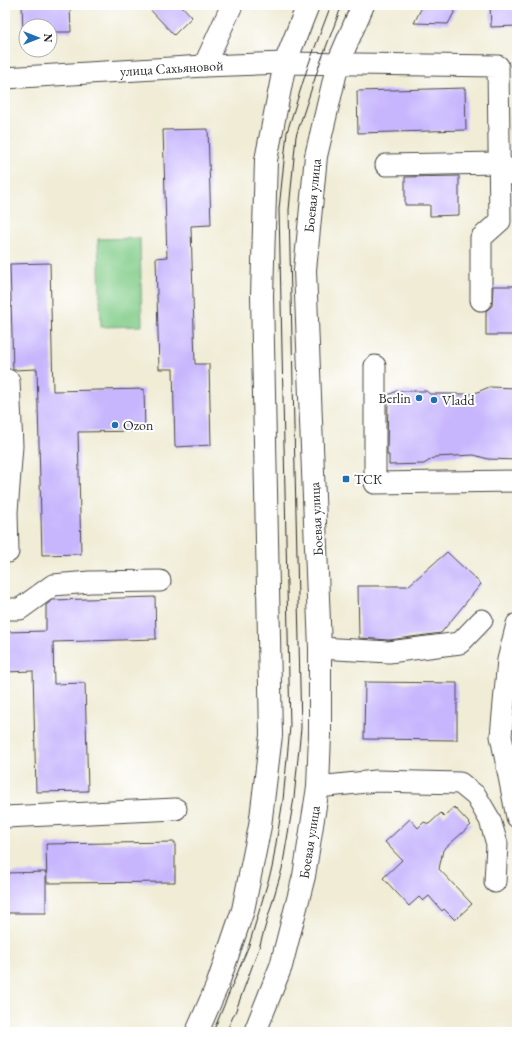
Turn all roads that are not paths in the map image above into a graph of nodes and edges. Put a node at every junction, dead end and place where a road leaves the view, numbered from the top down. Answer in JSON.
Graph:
{"nodes":[{"id":1,"x":232,"y":5,"type":"edge"},
{"id":2,"x":308,"y":5,"type":"edge"},
{"id":3,"x":363,"y":5,"type":"edge"},
{"id":4,"x":285,"y":63,"type":"junction"},
{"id":5,"x":338,"y":63,"type":"junction"},
{"id":6,"x":204,"y":66,"type":"junction"},
{"id":7,"x":5,"y":78,"type":"edge"},
{"id":8,"x":499,"y":163,"type":"junction"},
{"id":9,"x":386,"y":165,"type":"dead end"},
{"id":10,"x":517,"y":176,"type":"edge"},
{"id":11,"x":481,"y":300,"type":"dead end"},
{"id":12,"x":375,"y":366,"type":"dead end"},
{"id":13,"x":5,"y":379,"type":"edge"},
{"id":14,"x":517,"y":481,"type":"edge"},
{"id":15,"x":8,"y":552,"type":"dead end"},
{"id":16,"x":160,"y":580,"type":"dead end"},
{"id":17,"x":5,"y":609,"type":"edge"},
{"id":18,"x":482,"y":620,"type":"dead end"},
{"id":19,"x":517,"y":624,"type":"edge"},
{"id":20,"x":320,"y":648,"type":"junction"},
{"id":21,"x":318,"y":787,"type":"junction"},
{"id":22,"x":176,"y":809,"type":"dead end"},
{"id":23,"x":5,"y":817,"type":"edge"},
{"id":24,"x":517,"y":817,"type":"edge"},
{"id":25,"x":495,"y":882,"type":"dead end"},
{"id":26,"x":197,"y":1032,"type":"edge"},
{"id":27,"x":255,"y":1032,"type":"edge"}],
"edges":[{"from":1,"to":6,"type":"street"},
{"from":2,"to":4,"type":"main road"},
{"from":3,"to":5,"type":"main road","name":"Боевая улица"},
{"from":4,"to":5,"type":"street","name":"улица Сахьяновой"},
{"from":4,"to":6,"type":"street","name":"улица Сахьяновой"},
{"from":4,"to":26,"type":"main road"},
{"from":5,"to":8,"type":"street","name":"улица Сахьяновой"},
{"from":5,"to":20,"type":"main road","name":"Боевая улица"},
{"from":6,"to":7,"type":"street","name":"улица Сахьяновой"},
{"from":8,"to":9,"type":"street"},
{"from":8,"to":10,"type":"street"},
{"from":8,"to":11,"type":"street"},
{"from":12,"to":14,"type":"street"},
{"from":13,"to":15,"type":"street"},
{"from":16,"to":17,"type":"street"},
{"from":18,"to":20,"type":"street"},
{"from":19,"to":24,"type":"street"},
{"from":20,"to":21,"type":"main road","name":"Боевая улица"},
{"from":21,"to":25,"type":"street"},
{"from":21,"to":27,"type":"main road","name":"Боевая улица"},
{"from":22,"to":23,"type":"street"}]}
